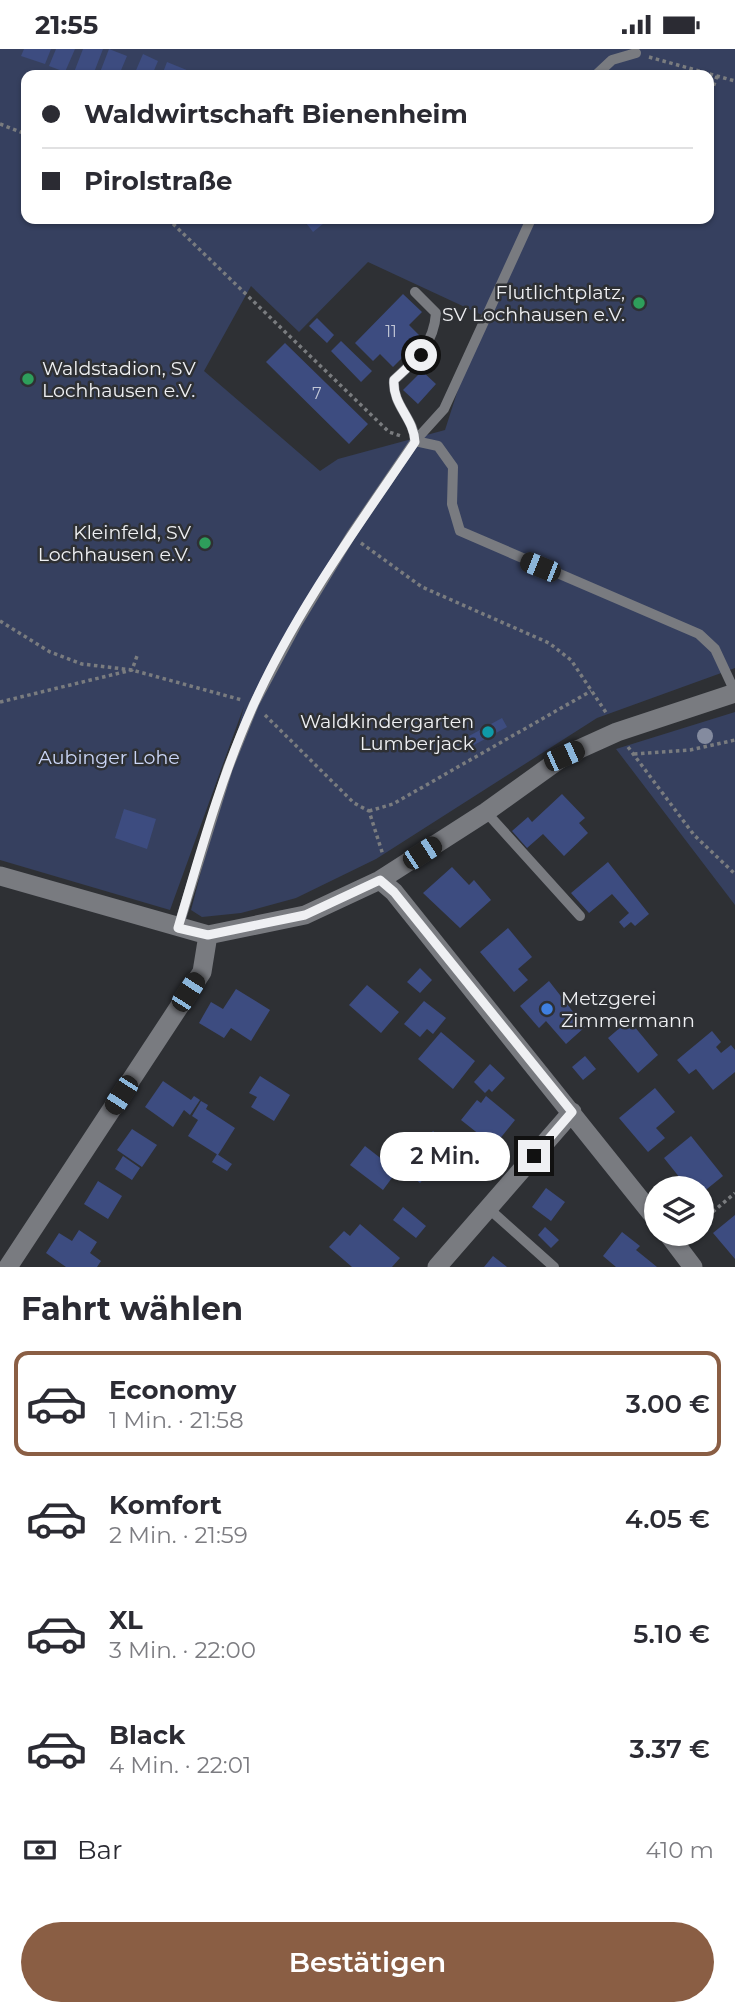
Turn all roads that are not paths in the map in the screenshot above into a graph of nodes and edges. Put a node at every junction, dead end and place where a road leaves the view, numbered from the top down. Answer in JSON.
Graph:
{"nodes":[{"id":1,"x":636,"y":53,"type":"road end"},
{"id":2,"x":601,"y":70,"type":"edge"},
{"id":3,"x":529,"y":224,"type":"edge"},
{"id":4,"x":415,"y":292,"type":"dead end"},
{"id":5,"x":415,"y":442,"type":"junction"},
{"id":6,"x":735,"y":692,"type":"edge"},
{"id":7,"x":486,"y":811,"type":"junction"},
{"id":8,"x":1,"y":878,"type":"edge"},
{"id":9,"x":380,"y":880,"type":"junction"},
{"id":10,"x":580,"y":916,"type":"dead end"},
{"id":11,"x":178,"y":928,"type":"junction"},
{"id":12,"x":208,"y":935,"type":"junction"},
{"id":13,"x":572,"y":1112,"type":"junction"},
{"id":14,"x":644,"y":1204,"type":"edge"},
{"id":15,"x":488,"y":1209,"type":"junction"},
{"id":16,"x":677,"y":1246,"type":"edge"},
{"id":17,"x":8,"y":1267,"type":"edge"},
{"id":18,"x":437,"y":1267,"type":"edge"},
{"id":19,"x":554,"y":1267,"type":"edge"},
{"id":20,"x":692,"y":1267,"type":"edge"}],
"edges":[{"from":1,"to":2,"type":"lane"},
{"from":3,"to":5,"type":"lane"},
{"from":4,"to":5,"type":"lane"},
{"from":5,"to":6,"type":"lane"},
{"from":5,"to":11,"type":"lane"},
{"from":6,"to":7,"type":"street"},
{"from":7,"to":9,"type":"street"},
{"from":7,"to":10,"type":"lane"},
{"from":8,"to":11,"type":"street"},
{"from":9,"to":12,"type":"street"},
{"from":9,"to":13,"type":"street"},
{"from":11,"to":12,"type":"street"},
{"from":12,"to":17,"type":"street"},
{"from":13,"to":14,"type":"street"},
{"from":13,"to":15,"type":"street"},
{"from":15,"to":18,"type":"street"},
{"from":15,"to":19,"type":"lane"},
{"from":16,"to":20,"type":"street"}]}
